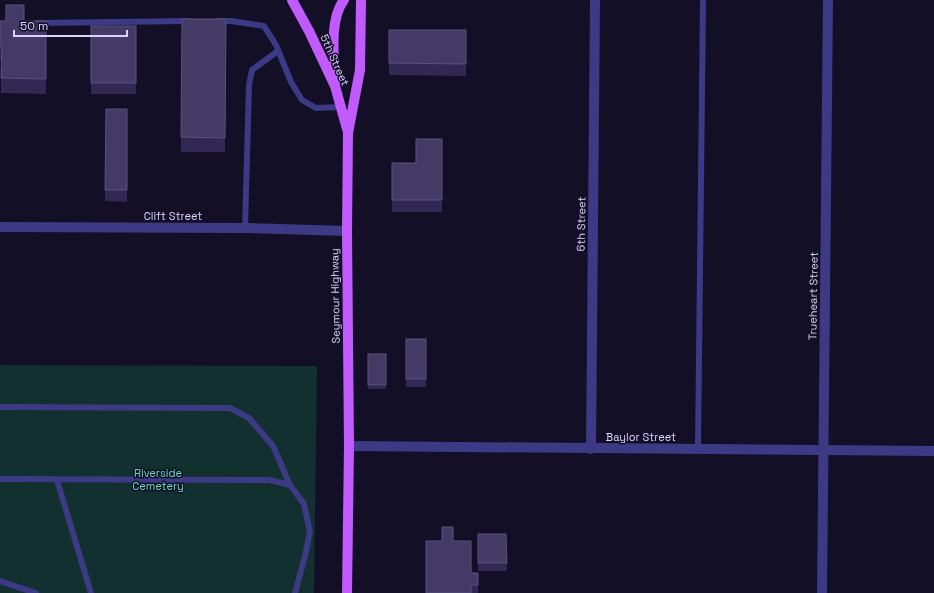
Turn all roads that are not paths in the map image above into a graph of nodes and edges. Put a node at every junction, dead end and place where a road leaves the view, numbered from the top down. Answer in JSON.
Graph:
{"nodes":[{"id":1,"x":292,"y":0,"type":"edge"},
{"id":2,"x":344,"y":0,"type":"edge"},
{"id":3,"x":361,"y":0,"type":"edge"},
{"id":4,"x":595,"y":0,"type":"edge"},
{"id":5,"x":704,"y":0,"type":"edge"},
{"id":6,"x":828,"y":0,"type":"edge"},
{"id":7,"x":194,"y":21,"type":"edge"},
{"id":8,"x":209,"y":21,"type":"edge"},
{"id":9,"x":32,"y":23,"type":"edge"},
{"id":10,"x":278,"y":51,"type":"junction"},
{"id":11,"x":335,"y":86,"type":"junction"},
{"id":12,"x":341,"y":107,"type":"junction"},
{"id":13,"x":348,"y":133,"type":"junction"},
{"id":14,"x":0,"y":227,"type":"edge"},
{"id":15,"x":245,"y":228,"type":"junction"},
{"id":16,"x":347,"y":231,"type":"junction"},
{"id":17,"x":0,"y":407,"type":"edge"},
{"id":18,"x":349,"y":446,"type":"junction"},
{"id":19,"x":591,"y":449,"type":"junction"},
{"id":20,"x":698,"y":449,"type":"junction"},
{"id":21,"x":823,"y":450,"type":"junction"},
{"id":22,"x":934,"y":451,"type":"edge"},
{"id":23,"x":0,"y":479,"type":"edge"},
{"id":24,"x":57,"y":480,"type":"junction"},
{"id":25,"x":290,"y":485,"type":"junction"},
{"id":26,"x":0,"y":581,"type":"edge"},
{"id":27,"x":36,"y":593,"type":"edge"},
{"id":28,"x":91,"y":593,"type":"edge"},
{"id":29,"x":295,"y":593,"type":"edge"},
{"id":30,"x":347,"y":593,"type":"edge"},
{"id":31,"x":822,"y":593,"type":"edge"}],
"edges":[{"from":1,"to":11,"type":"main road","name":"5th Street"},
{"from":2,"to":11,"type":"main road"},
{"from":3,"to":13,"type":"main road","name":"Seymour Highway"},
{"from":4,"to":19,"type":"street","name":"6th Street"},
{"from":5,"to":20,"type":"lane"},
{"from":6,"to":21,"type":"street","name":"Trueheart Street"},
{"from":7,"to":9,"type":"lane"},
{"from":8,"to":10,"type":"lane"},
{"from":10,"to":12,"type":"lane"},
{"from":10,"to":15,"type":"lane"},
{"from":11,"to":12,"type":"main road","name":"5th Street"},
{"from":12,"to":13,"type":"main road","name":"5th Street"},
{"from":13,"to":16,"type":"main road","name":"Seymour Highway"},
{"from":14,"to":15,"type":"street","name":"Clift Street"},
{"from":15,"to":16,"type":"street","name":"Clift Street"},
{"from":16,"to":18,"type":"main road","name":"Seymour Highway"},
{"from":17,"to":25,"type":"lane"},
{"from":18,"to":19,"type":"street","name":"Baylor Street"},
{"from":18,"to":30,"type":"main road","name":"Seymour Highway"},
{"from":19,"to":20,"type":"street","name":"Baylor Street"},
{"from":20,"to":21,"type":"street","name":"Baylor Street"},
{"from":21,"to":22,"type":"street","name":"Baylor Street"},
{"from":21,"to":31,"type":"street","name":"Trueheart Street"},
{"from":23,"to":24,"type":"lane"},
{"from":24,"to":25,"type":"lane"},
{"from":24,"to":28,"type":"lane"},
{"from":25,"to":29,"type":"lane"},
{"from":26,"to":27,"type":"lane"}]}
